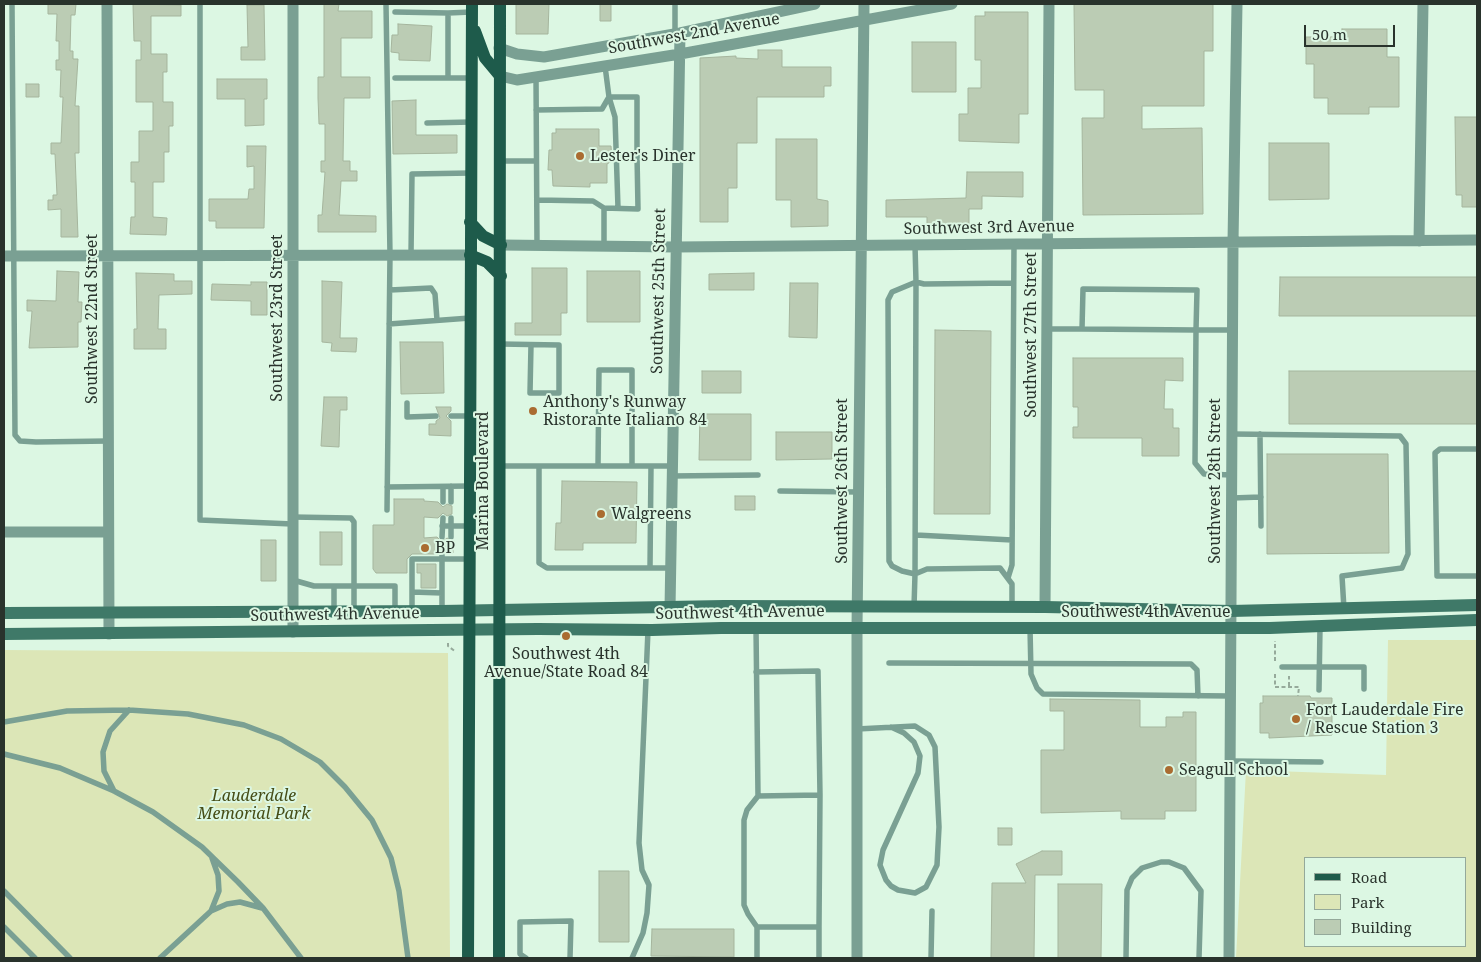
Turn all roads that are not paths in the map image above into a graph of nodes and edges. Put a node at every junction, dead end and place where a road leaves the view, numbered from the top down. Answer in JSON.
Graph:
{"nodes":[{"id":1,"x":12,"y":4,"type":"edge"},
{"id":2,"x":107,"y":4,"type":"edge"},
{"id":3,"x":200,"y":4,"type":"edge"},
{"id":4,"x":293,"y":4,"type":"edge"},
{"id":5,"x":386,"y":4,"type":"edge"},
{"id":6,"x":500,"y":4,"type":"edge"},
{"id":7,"x":674,"y":4,"type":"edge"},
{"id":8,"x":814,"y":4,"type":"edge"},
{"id":9,"x":864,"y":4,"type":"edge"},
{"id":10,"x":952,"y":4,"type":"edge"},
{"id":11,"x":1049,"y":4,"type":"edge"},
{"id":12,"x":1238,"y":4,"type":"edge"},
{"id":13,"x":1423,"y":4,"type":"edge"},
{"id":14,"x":472,"y":8,"type":"edge"},
{"id":15,"x":395,"y":12,"type":"dead end"},
{"id":16,"x":448,"y":13,"type":"junction"},
{"id":17,"x":864,"y":20,"type":"junction"},
{"id":18,"x":678,"y":34,"type":"junction"},
{"id":19,"x":500,"y":48,"type":"junction"},
{"id":20,"x":680,"y":54,"type":"junction"},
{"id":21,"x":605,"y":66,"type":"junction"},
{"id":22,"x":500,"y":76,"type":"junction"},
{"id":23,"x":536,"y":77,"type":"junction"},
{"id":24,"x":395,"y":78,"type":"dead end"},
{"id":25,"x":448,"y":78,"type":"junction"},
{"id":26,"x":472,"y":78,"type":"junction"},
{"id":27,"x":609,"y":97,"type":"junction"},
{"id":28,"x":536,"y":110,"type":"junction"},
{"id":29,"x":471,"y":122,"type":"junction"},
{"id":30,"x":427,"y":123,"type":"dead end"},
{"id":31,"x":638,"y":155,"type":"junction"},
{"id":32,"x":616,"y":156,"type":"junction"},
{"id":33,"x":500,"y":161,"type":"junction"},
{"id":34,"x":536,"y":161,"type":"junction"},
{"id":35,"x":471,"y":173,"type":"junction"},
{"id":36,"x":537,"y":200,"type":"junction"},
{"id":37,"x":604,"y":208,"type":"junction"},
{"id":38,"x":618,"y":208,"type":"junction"},
{"id":39,"x":470,"y":222,"type":"junction"},
{"id":40,"x":1477,"y":240,"type":"edge"},
{"id":41,"x":1419,"y":241,"type":"junction"},
{"id":42,"x":1233,"y":242,"type":"junction"},
{"id":43,"x":1048,"y":243,"type":"junction"},
{"id":44,"x":1014,"y":244,"type":"junction"},
{"id":45,"x":501,"y":245,"type":"junction"},
{"id":46,"x":537,"y":245,"type":"junction"},
{"id":47,"x":915,"y":245,"type":"junction"},
{"id":48,"x":604,"y":246,"type":"junction"},
{"id":49,"x":860,"y":246,"type":"junction"},
{"id":50,"x":676,"y":247,"type":"junction"},
{"id":51,"x":108,"y":255,"type":"junction"},
{"id":52,"x":200,"y":255,"type":"junction"},
{"id":53,"x":390,"y":255,"type":"junction"},
{"id":54,"x":412,"y":255,"type":"junction"},
{"id":55,"x":470,"y":255,"type":"junction"},
{"id":56,"x":8,"y":256,"type":"edge"},
{"id":57,"x":293,"y":256,"type":"junction"},
{"id":58,"x":500,"y":276,"type":"junction"},
{"id":59,"x":916,"y":282,"type":"junction"},
{"id":60,"x":1014,"y":283,"type":"junction"},
{"id":61,"x":390,"y":290,"type":"junction"},
{"id":62,"x":470,"y":318,"type":"junction"},
{"id":63,"x":437,"y":320,"type":"junction"},
{"id":64,"x":389,"y":324,"type":"junction"},
{"id":65,"x":1047,"y":329,"type":"junction"},
{"id":66,"x":1082,"y":329,"type":"junction"},
{"id":67,"x":1196,"y":330,"type":"junction"},
{"id":68,"x":1232,"y":330,"type":"junction"},
{"id":69,"x":500,"y":344,"type":"junction"},
{"id":70,"x":531,"y":345,"type":"junction"},
{"id":71,"x":407,"y":403,"type":"dead end"},
{"id":72,"x":436,"y":416,"type":"dead end"},
{"id":73,"x":451,"y":416,"type":"dead end"},
{"id":74,"x":470,"y":416,"type":"junction"},
{"id":75,"x":1232,"y":434,"type":"junction"},
{"id":76,"x":1260,"y":434,"type":"junction"},
{"id":77,"x":108,"y":441,"type":"junction"},
{"id":78,"x":1477,"y":449,"type":"edge"},
{"id":79,"x":499,"y":466,"type":"junction"},
{"id":80,"x":539,"y":466,"type":"junction"},
{"id":81,"x":598,"y":466,"type":"junction"},
{"id":82,"x":632,"y":466,"type":"junction"},
{"id":83,"x":651,"y":466,"type":"junction"},
{"id":84,"x":672,"y":471,"type":"junction"},
{"id":85,"x":1232,"y":475,"type":"junction"},
{"id":86,"x":758,"y":476,"type":"dead end"},
{"id":87,"x":451,"y":486,"type":"junction"},
{"id":88,"x":470,"y":486,"type":"junction"},
{"id":89,"x":387,"y":487,"type":"junction"},
{"id":90,"x":443,"y":487,"type":"junction"},
{"id":91,"x":780,"y":492,"type":"dead end"},
{"id":92,"x":858,"y":492,"type":"junction"},
{"id":93,"x":1261,"y":497,"type":"junction"},
{"id":94,"x":1232,"y":498,"type":"junction"},
{"id":95,"x":443,"y":502,"type":"dead end"},
{"id":96,"x":451,"y":502,"type":"dead end"},
{"id":97,"x":387,"y":510,"type":"dead end"},
{"id":98,"x":443,"y":518,"type":"dead end"},
{"id":99,"x":450,"y":518,"type":"dead end"},
{"id":100,"x":292,"y":521,"type":"junction"},
{"id":101,"x":442,"y":526,"type":"junction"},
{"id":102,"x":450,"y":526,"type":"junction"},
{"id":103,"x":470,"y":526,"type":"junction"},
{"id":104,"x":1261,"y":526,"type":"dead end"},
{"id":105,"x":4,"y":532,"type":"edge"},
{"id":106,"x":108,"y":532,"type":"junction"},
{"id":107,"x":916,"y":535,"type":"junction"},
{"id":108,"x":442,"y":537,"type":"dead end"},
{"id":109,"x":451,"y":537,"type":"dead end"},
{"id":110,"x":1012,"y":540,"type":"junction"},
{"id":111,"x":442,"y":556,"type":"junction"},
{"id":112,"x":470,"y":559,"type":"junction"},
{"id":113,"x":650,"y":568,"type":"junction"},
{"id":114,"x":671,"y":568,"type":"junction"},
{"id":115,"x":915,"y":574,"type":"junction"},
{"id":116,"x":1477,"y":576,"type":"edge"},
{"id":117,"x":412,"y":577,"type":"junction"},
{"id":118,"x":421,"y":577,"type":"dead end"},
{"id":119,"x":1008,"y":578,"type":"junction"},
{"id":120,"x":292,"y":580,"type":"junction"},
{"id":121,"x":354,"y":586,"type":"junction"},
{"id":122,"x":334,"y":587,"type":"junction"},
{"id":123,"x":412,"y":592,"type":"junction"},
{"id":124,"x":442,"y":593,"type":"junction"},
{"id":125,"x":1477,"y":605,"type":"edge"},
{"id":126,"x":857,"y":606,"type":"junction"},
{"id":127,"x":914,"y":607,"type":"junction"},
{"id":128,"x":1012,"y":607,"type":"junction"},
{"id":129,"x":1045,"y":607,"type":"junction"},
{"id":130,"x":670,"y":608,"type":"junction"},
{"id":131,"x":1344,"y":609,"type":"junction"},
{"id":132,"x":470,"y":610,"type":"junction"},
{"id":133,"x":498,"y":610,"type":"junction"},
{"id":134,"x":354,"y":611,"type":"junction"},
{"id":135,"x":395,"y":611,"type":"junction"},
{"id":136,"x":412,"y":611,"type":"junction"},
{"id":137,"x":442,"y":611,"type":"junction"},
{"id":138,"x":1231,"y":611,"type":"junction"},
{"id":139,"x":109,"y":612,"type":"junction"},
{"id":140,"x":292,"y":612,"type":"junction"},
{"id":141,"x":334,"y":612,"type":"junction"},
{"id":142,"x":4,"y":613,"type":"edge"},
{"id":143,"x":1477,"y":620,"type":"edge"},
{"id":144,"x":1320,"y":627,"type":"junction"},
{"id":145,"x":756,"y":628,"type":"junction"},
{"id":146,"x":857,"y":628,"type":"junction"},
{"id":147,"x":1030,"y":628,"type":"junction"},
{"id":148,"x":1230,"y":628,"type":"junction"},
{"id":149,"x":470,"y":630,"type":"junction"},
{"id":150,"x":498,"y":630,"type":"junction"},
{"id":151,"x":648,"y":630,"type":"junction"},
{"id":152,"x":293,"y":632,"type":"junction"},
{"id":153,"x":4,"y":634,"type":"edge"},
{"id":154,"x":109,"y":634,"type":"junction"},
{"id":155,"x":889,"y":663,"type":"dead end"},
{"id":156,"x":1031,"y":664,"type":"junction"},
{"id":157,"x":1319,"y":666,"type":"junction"},
{"id":158,"x":1282,"y":667,"type":"dead end"},
{"id":159,"x":756,"y":672,"type":"junction"},
{"id":160,"x":1364,"y":689,"type":"dead end"},
{"id":161,"x":1319,"y":690,"type":"dead end"},
{"id":162,"x":1198,"y":696,"type":"junction"},
{"id":163,"x":1230,"y":696,"type":"junction"},
{"id":164,"x":129,"y":710,"type":"junction"},
{"id":165,"x":4,"y":722,"type":"edge"},
{"id":166,"x":891,"y":727,"type":"junction"},
{"id":167,"x":857,"y":729,"type":"junction"},
{"id":168,"x":4,"y":754,"type":"edge"},
{"id":169,"x":1230,"y":761,"type":"junction"},
{"id":170,"x":1321,"y":762,"type":"dead end"},
{"id":171,"x":114,"y":791,"type":"junction"},
{"id":172,"x":820,"y":795,"type":"junction"},
{"id":173,"x":758,"y":796,"type":"junction"},
{"id":174,"x":212,"y":856,"type":"junction"},
{"id":175,"x":4,"y":891,"type":"edge"},
{"id":176,"x":263,"y":908,"type":"junction"},
{"id":177,"x":211,"y":911,"type":"junction"},
{"id":178,"x":932,"y":911,"type":"dead end"},
{"id":179,"x":4,"y":927,"type":"edge"},
{"id":180,"x":757,"y":927,"type":"junction"},
{"id":181,"x":819,"y":927,"type":"junction"},
{"id":182,"x":35,"y":958,"type":"edge"},
{"id":183,"x":70,"y":958,"type":"edge"},
{"id":184,"x":160,"y":958,"type":"edge"},
{"id":185,"x":301,"y":958,"type":"edge"},
{"id":186,"x":408,"y":958,"type":"edge"},
{"id":187,"x":468,"y":958,"type":"edge"},
{"id":188,"x":499,"y":958,"type":"edge"},
{"id":189,"x":526,"y":958,"type":"edge"},
{"id":190,"x":570,"y":958,"type":"edge"},
{"id":191,"x":632,"y":958,"type":"edge"},
{"id":192,"x":757,"y":958,"type":"edge"},
{"id":193,"x":819,"y":958,"type":"edge"},
{"id":194,"x":857,"y":958,"type":"edge"},
{"id":195,"x":931,"y":958,"type":"edge"},
{"id":196,"x":1126,"y":958,"type":"edge"},
{"id":197,"x":1199,"y":958,"type":"edge"},
{"id":198,"x":1229,"y":958,"type":"edge"}],
"edges":[{"from":1,"to":56,"type":"lane"},
{"from":2,"to":51,"type":"street","name":"Southwest 22nd Street"},
{"from":3,"to":52,"type":"lane"},
{"from":4,"to":57,"type":"street","name":"Southwest 23rd Street"},
{"from":5,"to":53,"type":"lane"},
{"from":6,"to":19,"type":"main road","name":"Marina Boulevard"},
{"from":7,"to":18,"type":"lane"},
{"from":8,"to":18,"type":"street","name":"Southwest 2nd Avenue"},
{"from":9,"to":17,"type":"street","name":"Southwest 26th Street"},
{"from":10,"to":17,"type":"street","name":"Southwest 2nd Avenue"},
{"from":11,"to":43,"type":"street","name":"Southwest 27th Street"},
{"from":12,"to":42,"type":"street","name":"Southwest 28th Street"},
{"from":13,"to":41,"type":"street"},
{"from":14,"to":16,"type":"lane"},
{"from":14,"to":22,"type":"main road"},
{"from":14,"to":26,"type":"main road","name":"Marina Boulevard"},
{"from":15,"to":16,"type":"lane"},
{"from":16,"to":25,"type":"lane"},
{"from":17,"to":20,"type":"street","name":"Southwest 2nd Avenue"},
{"from":17,"to":49,"type":"street","name":"Southwest 26th Street"},
{"from":18,"to":19,"type":"street","name":"Southwest 2nd Avenue"},
{"from":18,"to":20,"type":"street","name":"Southwest 25th Street"},
{"from":19,"to":22,"type":"main road","name":"Marina Boulevard"},
{"from":20,"to":21,"type":"street","name":"Southwest 2nd Avenue"},
{"from":20,"to":50,"type":"street","name":"Southwest 25th Street"},
{"from":21,"to":23,"type":"street","name":"Southwest 2nd Avenue"},
{"from":21,"to":27,"type":"lane"},
{"from":22,"to":23,"type":"street","name":"Southwest 2nd Avenue"},
{"from":22,"to":33,"type":"main road","name":"Marina Boulevard"},
{"from":23,"to":28,"type":"lane"},
{"from":24,"to":25,"type":"lane"},
{"from":25,"to":26,"type":"lane"},
{"from":26,"to":29,"type":"main road","name":"Marina Boulevard"},
{"from":27,"to":28,"type":"lane"},
{"from":27,"to":31,"type":"lane"},
{"from":27,"to":32,"type":"lane"},
{"from":28,"to":34,"type":"lane"},
{"from":29,"to":30,"type":"lane"},
{"from":29,"to":35,"type":"main road","name":"Marina Boulevard"},
{"from":31,"to":32,"type":"lane"},
{"from":31,"to":38,"type":"lane"},
{"from":32,"to":38,"type":"lane"},
{"from":33,"to":34,"type":"lane"},
{"from":33,"to":45,"type":"main road","name":"Marina Boulevard"},
{"from":34,"to":36,"type":"lane"},
{"from":35,"to":39,"type":"main road","name":"Marina Boulevard"},
{"from":35,"to":54,"type":"lane"},
{"from":36,"to":37,"type":"lane"},
{"from":36,"to":46,"type":"lane"},
{"from":37,"to":38,"type":"lane"},
{"from":37,"to":48,"type":"lane"},
{"from":39,"to":45,"type":"main road"},
{"from":39,"to":55,"type":"main road","name":"Marina Boulevard"},
{"from":40,"to":41,"type":"street","name":"Southwest 3rd Avenue"},
{"from":41,"to":42,"type":"street","name":"Southwest 3rd Avenue"},
{"from":42,"to":43,"type":"street","name":"Southwest 3rd Avenue"},
{"from":42,"to":68,"type":"street","name":"Southwest 28th Street"},
{"from":43,"to":44,"type":"street","name":"Southwest 3rd Avenue"},
{"from":43,"to":65,"type":"street","name":"Southwest 27th Street"},
{"from":44,"to":47,"type":"street","name":"Southwest 3rd Avenue"},
{"from":44,"to":60,"type":"lane"},
{"from":45,"to":46,"type":"street","name":"Southwest 3rd Avenue"},
{"from":45,"to":58,"type":"main road","name":"Marina Boulevard"},
{"from":46,"to":48,"type":"street","name":"Southwest 3rd Avenue"},
{"from":47,"to":49,"type":"street","name":"Southwest 3rd Avenue"},
{"from":47,"to":59,"type":"lane"},
{"from":48,"to":50,"type":"street","name":"Southwest 3rd Avenue"},
{"from":49,"to":50,"type":"street","name":"Southwest 3rd Avenue"},
{"from":49,"to":92,"type":"street","name":"Southwest 26th Street"},
{"from":50,"to":84,"type":"street","name":"Southwest 25th Street"},
{"from":51,"to":52,"type":"street"},
{"from":51,"to":56,"type":"street"},
{"from":51,"to":77,"type":"street","name":"Southwest 22nd Street"},
{"from":52,"to":57,"type":"street"},
{"from":52,"to":100,"type":"lane"},
{"from":53,"to":54,"type":"street"},
{"from":53,"to":57,"type":"street"},
{"from":53,"to":61,"type":"lane"},
{"from":54,"to":55,"type":"street"},
{"from":55,"to":58,"type":"main road"},
{"from":55,"to":62,"type":"main road","name":"Marina Boulevard"},
{"from":56,"to":77,"type":"lane"},
{"from":57,"to":100,"type":"street","name":"Southwest 23rd Street"},
{"from":58,"to":69,"type":"main road","name":"Marina Boulevard"},
{"from":59,"to":60,"type":"lane"},
{"from":59,"to":107,"type":"lane"},
{"from":59,"to":115,"type":"lane"},
{"from":60,"to":110,"type":"lane"},
{"from":61,"to":63,"type":"lane"},
{"from":61,"to":64,"type":"lane"},
{"from":62,"to":63,"type":"lane"},
{"from":62,"to":74,"type":"main road","name":"Marina Boulevard"},
{"from":63,"to":64,"type":"lane"},
{"from":64,"to":89,"type":"lane"},
{"from":65,"to":66,"type":"lane"},
{"from":65,"to":129,"type":"street","name":"Southwest 27th Street"},
{"from":66,"to":67,"type":"lane"},
{"from":66,"to":67,"type":"lane"},
{"from":67,"to":68,"type":"lane"},
{"from":67,"to":85,"type":"lane"},
{"from":68,"to":75,"type":"street","name":"Southwest 28th Street"},
{"from":69,"to":70,"type":"lane"},
{"from":69,"to":79,"type":"main road","name":"Marina Boulevard"},
{"from":70,"to":70,"type":"lane"},
{"from":71,"to":72,"type":"lane"},
{"from":73,"to":74,"type":"lane"},
{"from":74,"to":88,"type":"main road","name":"Marina Boulevard"},
{"from":75,"to":76,"type":"lane"},
{"from":75,"to":85,"type":"street","name":"Southwest 28th Street"},
{"from":76,"to":93,"type":"lane"},
{"from":76,"to":131,"type":"lane"},
{"from":77,"to":106,"type":"street","name":"Southwest 22nd Street"},
{"from":78,"to":116,"type":"lane"},
{"from":79,"to":80,"type":"lane"},
{"from":79,"to":133,"type":"main road","name":"Marina Boulevard"},
{"from":80,"to":81,"type":"lane"},
{"from":80,"to":113,"type":"lane"},
{"from":81,"to":82,"type":"lane"},
{"from":81,"to":82,"type":"lane"},
{"from":82,"to":83,"type":"lane"},
{"from":83,"to":84,"type":"lane"},
{"from":83,"to":113,"type":"lane"},
{"from":84,"to":86,"type":"lane"},
{"from":84,"to":114,"type":"street","name":"Southwest 25th Street"},
{"from":85,"to":94,"type":"street","name":"Southwest 28th Street"},
{"from":87,"to":88,"type":"lane"},
{"from":87,"to":90,"type":"lane"},
{"from":87,"to":96,"type":"lane"},
{"from":88,"to":103,"type":"main road","name":"Marina Boulevard"},
{"from":89,"to":90,"type":"lane"},
{"from":89,"to":97,"type":"lane"},
{"from":90,"to":95,"type":"lane"},
{"from":91,"to":92,"type":"lane"},
{"from":92,"to":126,"type":"street","name":"Southwest 26th Street"},
{"from":93,"to":94,"type":"lane"},
{"from":93,"to":104,"type":"lane"},
{"from":94,"to":138,"type":"street","name":"Southwest 28th Street"},
{"from":98,"to":101,"type":"lane"},
{"from":99,"to":102,"type":"lane"},
{"from":100,"to":120,"type":"street","name":"Southwest 23rd Street"},
{"from":100,"to":121,"type":"lane"},
{"from":101,"to":102,"type":"lane"},
{"from":101,"to":108,"type":"lane"},
{"from":102,"to":103,"type":"lane"},
{"from":102,"to":109,"type":"lane"},
{"from":103,"to":112,"type":"main road","name":"Marina Boulevard"},
{"from":105,"to":106,"type":"street"},
{"from":106,"to":139,"type":"street","name":"Southwest 22nd Street"},
{"from":107,"to":110,"type":"lane"},
{"from":107,"to":115,"type":"lane"},
{"from":110,"to":119,"type":"lane"},
{"from":111,"to":112,"type":"lane"},
{"from":111,"to":117,"type":"lane"},
{"from":111,"to":124,"type":"lane"},
{"from":112,"to":132,"type":"main road","name":"Marina Boulevard"},
{"from":113,"to":114,"type":"lane"},
{"from":114,"to":130,"type":"street","name":"Southwest 25th Street"},
{"from":115,"to":119,"type":"lane"},
{"from":115,"to":127,"type":"lane"},
{"from":117,"to":118,"type":"lane"},
{"from":117,"to":123,"type":"lane"},
{"from":119,"to":128,"type":"lane"},
{"from":120,"to":122,"type":"lane"},
{"from":120,"to":140,"type":"street","name":"Southwest 23rd Street"},
{"from":121,"to":122,"type":"lane"},
{"from":121,"to":134,"type":"lane"},
{"from":121,"to":135,"type":"lane"},
{"from":122,"to":141,"type":"lane"},
{"from":123,"to":124,"type":"lane"},
{"from":123,"to":136,"type":"lane"},
{"from":124,"to":137,"type":"lane"},
{"from":125,"to":131,"type":"street","name":"Southwest 4th Avenue"},
{"from":126,"to":127,"type":"street","name":"Southwest 4th Avenue"},
{"from":126,"to":130,"type":"street","name":"Southwest 4th Avenue"},
{"from":126,"to":146,"type":"street","name":"Southwest 26th Street"},
{"from":127,"to":128,"type":"street","name":"Southwest 4th Avenue"},
{"from":128,"to":129,"type":"street","name":"Southwest 4th Avenue"},
{"from":129,"to":138,"type":"street","name":"Southwest 4th Avenue"},
{"from":130,"to":133,"type":"street","name":"Southwest 4th Avenue"},
{"from":131,"to":138,"type":"street","name":"Southwest 4th Avenue"},
{"from":132,"to":133,"type":"street","name":"Southwest 4th Avenue"},
{"from":132,"to":137,"type":"street","name":"Southwest 4th Avenue"},
{"from":132,"to":149,"type":"main road","name":"Marina Boulevard"},
{"from":133,"to":150,"type":"main road","name":"Marina Boulevard"},
{"from":134,"to":135,"type":"street","name":"Southwest 4th Avenue"},
{"from":134,"to":141,"type":"street","name":"Southwest 4th Avenue"},
{"from":135,"to":136,"type":"street","name":"Southwest 4th Avenue"},
{"from":136,"to":137,"type":"street","name":"Southwest 4th Avenue"},
{"from":138,"to":148,"type":"street","name":"Southwest 28th Street"},
{"from":139,"to":140,"type":"street","name":"Southwest 4th Avenue"},
{"from":139,"to":142,"type":"street","name":"Southwest 4th Avenue"},
{"from":139,"to":154,"type":"street","name":"Southwest 22nd Street"},
{"from":140,"to":141,"type":"street","name":"Southwest 4th Avenue"},
{"from":140,"to":152,"type":"street","name":"Southwest 23rd Street"},
{"from":143,"to":144,"type":"street","name":"Southwest 4th Avenue"},
{"from":144,"to":148,"type":"street","name":"Southwest 4th Avenue"},
{"from":144,"to":157,"type":"lane"},
{"from":145,"to":146,"type":"street","name":"Southwest 4th Avenue"},
{"from":145,"to":151,"type":"street","name":"Southwest 4th Avenue"},
{"from":145,"to":159,"type":"lane"},
{"from":146,"to":147,"type":"street","name":"Southwest 4th Avenue"},
{"from":146,"to":167,"type":"street","name":"Southwest 26th Street"},
{"from":147,"to":148,"type":"street","name":"Southwest 4th Avenue"},
{"from":147,"to":156,"type":"lane"},
{"from":148,"to":163,"type":"street","name":"Southwest 28th Street"},
{"from":149,"to":150,"type":"street","name":"Southwest 4th Avenue"},
{"from":149,"to":152,"type":"street","name":"Southwest 4th Avenue"},
{"from":149,"to":187,"type":"main road","name":"Marina Boulevard"},
{"from":150,"to":151,"type":"street","name":"Southwest 4th Avenue"},
{"from":150,"to":188,"type":"main road","name":"Marina Boulevard"},
{"from":151,"to":191,"type":"lane"},
{"from":152,"to":154,"type":"street","name":"Southwest 4th Avenue"},
{"from":153,"to":154,"type":"street","name":"Southwest 4th Avenue"},
{"from":155,"to":156,"type":"lane"},
{"from":156,"to":162,"type":"lane"},
{"from":156,"to":162,"type":"lane"},
{"from":157,"to":158,"type":"lane"},
{"from":157,"to":160,"type":"lane"},
{"from":157,"to":161,"type":"lane"},
{"from":159,"to":172,"type":"lane"},
{"from":159,"to":173,"type":"lane"},
{"from":162,"to":163,"type":"lane"},
{"from":163,"to":169,"type":"street","name":"Southwest 28th Street"},
{"from":164,"to":165,"type":"lane"},
{"from":164,"to":171,"type":"lane"},
{"from":164,"to":186,"type":"lane"},
{"from":166,"to":166,"type":"lane"},
{"from":166,"to":167,"type":"lane"},
{"from":167,"to":194,"type":"street","name":"Southwest 26th Street"},
{"from":168,"to":171,"type":"lane"},
{"from":169,"to":170,"type":"lane"},
{"from":169,"to":198,"type":"street","name":"Southwest 28th Street"},
{"from":171,"to":174,"type":"lane"},
{"from":172,"to":173,"type":"lane"},
{"from":172,"to":181,"type":"lane"},
{"from":173,"to":180,"type":"lane"},
{"from":174,"to":176,"type":"lane"},
{"from":174,"to":177,"type":"lane"},
{"from":175,"to":183,"type":"lane"},
{"from":176,"to":177,"type":"lane"},
{"from":176,"to":185,"type":"lane"},
{"from":177,"to":184,"type":"lane"},
{"from":178,"to":195,"type":"lane"},
{"from":179,"to":182,"type":"lane"},
{"from":180,"to":181,"type":"lane"},
{"from":180,"to":192,"type":"lane"},
{"from":181,"to":193,"type":"lane"},
{"from":189,"to":190,"type":"lane"},
{"from":196,"to":197,"type":"lane"}]}
